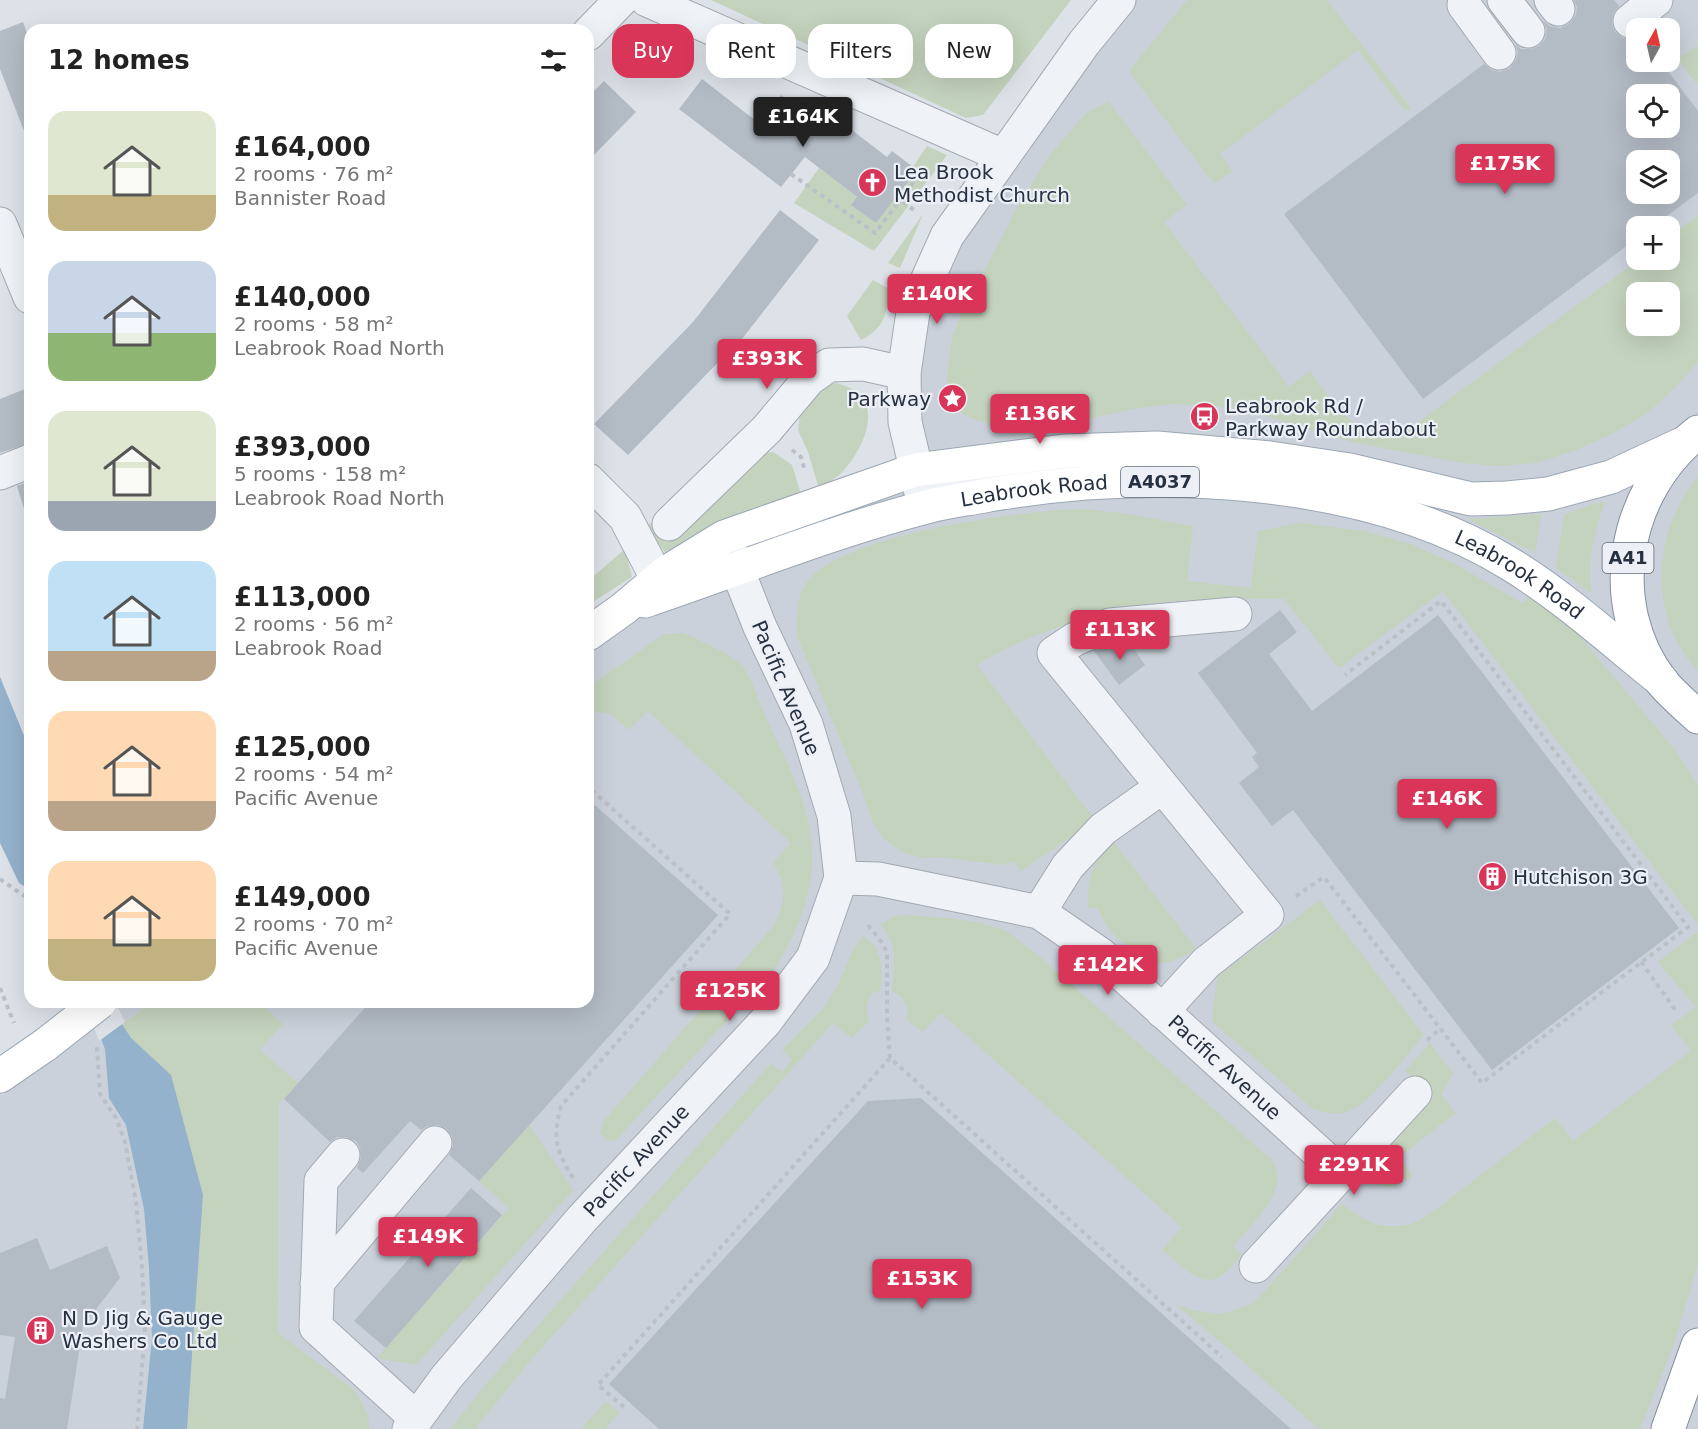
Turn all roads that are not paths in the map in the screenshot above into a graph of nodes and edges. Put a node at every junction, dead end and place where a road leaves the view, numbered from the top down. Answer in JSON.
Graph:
{"nodes":[{"id":1,"x":621,"y":0,"type":"edge"},
{"id":2,"x":646,"y":0,"type":"edge"},
{"id":3,"x":1119,"y":0,"type":"edge"},
{"id":4,"x":1504,"y":0,"type":"edge"},
{"id":5,"x":1656,"y":0,"type":"edge"},
{"id":6,"x":1661,"y":0,"type":"edge"},
{"id":7,"x":1668,"y":0,"type":"edge"},
{"id":8,"x":1465,"y":2,"type":"edge"},
{"id":9,"x":1634,"y":18,"type":"edge"},
{"id":10,"x":594,"y":28,"type":"edge"},
{"id":11,"x":1528,"y":31,"type":"dead end"},
{"id":12,"x":1499,"y":53,"type":"dead end"},
{"id":13,"x":1003,"y":156,"type":"junction"},
{"id":14,"x":0,"y":224,"type":"edge"},
{"id":15,"x":24,"y":282,"type":"edge"},
{"id":16,"x":904,"y":373,"type":"junction"},
{"id":17,"x":1691,"y":437,"type":"edge"},
{"id":18,"x":24,"y":463,"type":"edge"},
{"id":19,"x":0,"y":473,"type":"edge"},
{"id":20,"x":594,"y":486,"type":"edge"},
{"id":21,"x":920,"y":489,"type":"junction"},
{"id":22,"x":669,"y":524,"type":"dead end"},
{"id":23,"x":724,"y":537,"type":"junction"},
{"id":24,"x":737,"y":569,"type":"junction"},
{"id":25,"x":658,"y":580,"type":"junction"},
{"id":26,"x":623,"y":609,"type":"junction"},
{"id":27,"x":1235,"y":614,"type":"dead end"},
{"id":28,"x":594,"y":630,"type":"edge"},
{"id":29,"x":1662,"y":681,"type":"junction"},
{"id":30,"x":1698,"y":717,"type":"edge"},
{"id":31,"x":1162,"y":787,"type":"junction"},
{"id":32,"x":841,"y":878,"type":"junction"},
{"id":33,"x":1039,"y":912,"type":"junction"},
{"id":34,"x":92,"y":1008,"type":"edge"},
{"id":35,"x":1162,"y":1011,"type":"junction"},
{"id":36,"x":0,"y":1076,"type":"edge"},
{"id":37,"x":1415,"y":1093,"type":"dead end"},
{"id":38,"x":435,"y":1143,"type":"dead end"},
{"id":39,"x":343,"y":1155,"type":"dead end"},
{"id":40,"x":1341,"y":1173,"type":"junction"},
{"id":41,"x":1256,"y":1266,"type":"dead end"},
{"id":42,"x":318,"y":1283,"type":"junction"},
{"id":43,"x":1698,"y":1345,"type":"edge"},
{"id":44,"x":413,"y":1424,"type":"edge"},
{"id":45,"x":1668,"y":1429,"type":"edge"}],
"edges":[{"from":1,"to":10,"type":"street"},
{"from":2,"to":13,"type":"street"},
{"from":3,"to":13,"type":"street"},
{"from":4,"to":11,"type":"street"},
{"from":5,"to":9,"type":"street"},
{"from":6,"to":7,"type":"street"},
{"from":8,"to":12,"type":"street"},
{"from":13,"to":16,"type":"street"},
{"from":14,"to":15,"type":"street"},
{"from":16,"to":21,"type":"street"},
{"from":16,"to":22,"type":"street"},
{"from":17,"to":21,"type":"main road","name":"Leabrook Road","number":"A4037"},
{"from":17,"to":29,"type":"main road","number":"A41"},
{"from":18,"to":19,"type":"street"},
{"from":20,"to":25,"type":"street"},
{"from":21,"to":23,"type":"main road","name":"Leabrook Road","number":"A4037"},
{"from":21,"to":24,"type":"main road","name":"Leabrook Road","number":"A4037"},
{"from":21,"to":29,"type":"main road","name":"Leabrook Road","number":"A4037"},
{"from":23,"to":24,"type":"street","name":"Pacific Avenue"},
{"from":23,"to":25,"type":"main road","name":"Leabrook Road","number":"A4037"},
{"from":24,"to":26,"type":"main road","name":"Leabrook Road","number":"A4037"},
{"from":24,"to":32,"type":"street","name":"Pacific Avenue"},
{"from":25,"to":26,"type":"main road","name":"Leabrook Road","number":"A4037"},
{"from":26,"to":28,"type":"main road","name":"Leabrook Road","number":"A4037"},
{"from":27,"to":31,"type":"street"},
{"from":29,"to":30,"type":"main road","number":"A41"},
{"from":31,"to":33,"type":"street"},
{"from":31,"to":35,"type":"street"},
{"from":32,"to":33,"type":"street","name":"Pacific Avenue"},
{"from":32,"to":44,"type":"street","name":"Pacific Avenue"},
{"from":33,"to":35,"type":"street","name":"Pacific Avenue"},
{"from":34,"to":36,"type":"main road","bridge":true},
{"from":35,"to":40,"type":"street","name":"Pacific Avenue"},
{"from":37,"to":40,"type":"street"},
{"from":38,"to":42,"type":"street"},
{"from":39,"to":42,"type":"street"},
{"from":40,"to":41,"type":"street"},
{"from":42,"to":44,"type":"street"},
{"from":43,"to":45,"type":"main road"}]}
